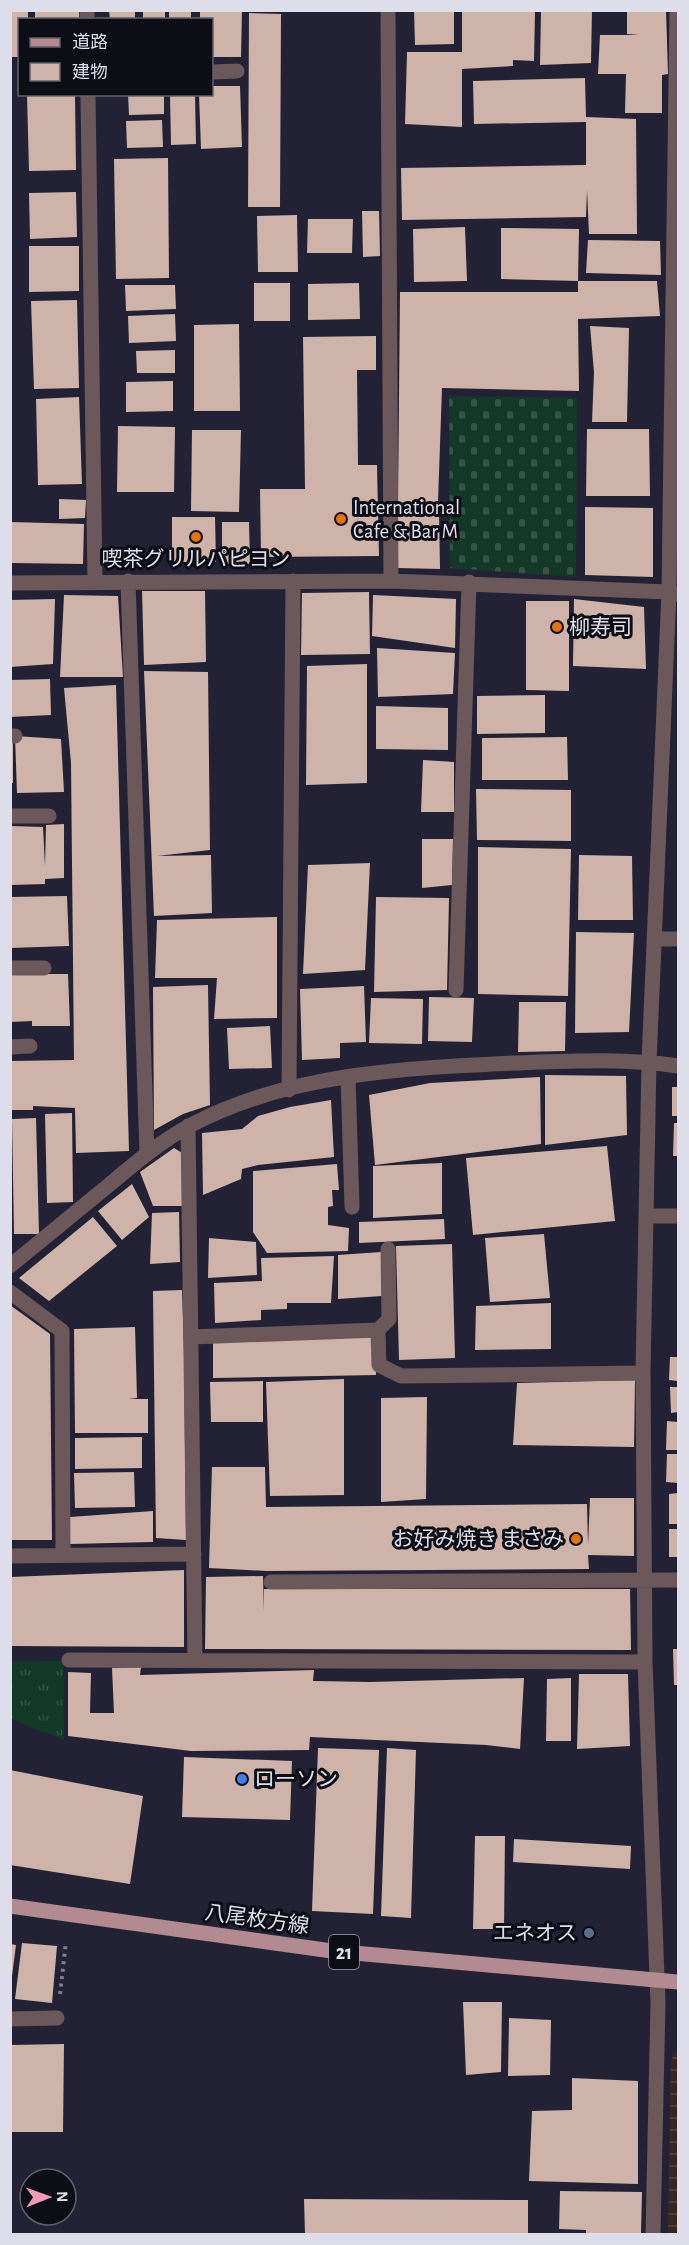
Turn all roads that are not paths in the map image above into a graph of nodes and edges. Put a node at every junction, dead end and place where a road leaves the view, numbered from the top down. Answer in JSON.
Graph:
{"nodes":[{"id":1,"x":388,"y":10,"type":"edge"},
{"id":2,"x":677,"y":10,"type":"edge"},
{"id":3,"x":237,"y":71,"type":"dead end"},
{"id":4,"x":213,"y":72,"type":"edge"},
{"id":5,"x":88,"y":96,"type":"edge"},
{"id":6,"x":676,"y":297,"type":"edge"},
{"id":7,"x":675,"y":416,"type":"edge"},
{"id":8,"x":674,"y":562,"type":"edge"},
{"id":9,"x":128,"y":581,"type":"junction"},
{"id":10,"x":293,"y":581,"type":"junction"},
{"id":11,"x":390,"y":581,"type":"junction"},
{"id":12,"x":95,"y":582,"type":"junction"},
{"id":13,"x":469,"y":582,"type":"junction"},
{"id":14,"x":10,"y":583,"type":"edge"},
{"id":15,"x":674,"y":594,"type":"edge"},
{"id":16,"x":10,"y":816,"type":"edge"},
{"id":17,"x":49,"y":816,"type":"dead end"},
{"id":18,"x":654,"y":939,"type":"junction"},
{"id":19,"x":678,"y":939,"type":"edge"},
{"id":20,"x":10,"y":968,"type":"edge"},
{"id":21,"x":44,"y":968,"type":"dead end"},
{"id":22,"x":456,"y":990,"type":"dead end"},
{"id":23,"x":30,"y":1046,"type":"dead end"},
{"id":24,"x":10,"y":1047,"type":"edge"},
{"id":25,"x":649,"y":1062,"type":"junction"},
{"id":26,"x":678,"y":1066,"type":"edge"},
{"id":27,"x":348,"y":1077,"type":"junction"},
{"id":28,"x":289,"y":1090,"type":"junction"},
{"id":29,"x":188,"y":1126,"type":"junction"},
{"id":30,"x":147,"y":1154,"type":"junction"},
{"id":31,"x":352,"y":1208,"type":"dead end"},
{"id":32,"x":646,"y":1216,"type":"junction"},
{"id":33,"x":678,"y":1216,"type":"edge"},
{"id":34,"x":388,"y":1249,"type":"dead end"},
{"id":35,"x":10,"y":1266,"type":"edge"},
{"id":36,"x":10,"y":1292,"type":"edge"},
{"id":37,"x":378,"y":1330,"type":"junction"},
{"id":38,"x":191,"y":1337,"type":"junction"},
{"id":39,"x":643,"y":1373,"type":"junction"},
{"id":40,"x":194,"y":1554,"type":"junction"},
{"id":41,"x":63,"y":1555,"type":"junction"},
{"id":42,"x":10,"y":1556,"type":"edge"},
{"id":43,"x":645,"y":1579,"type":"junction"},
{"id":44,"x":678,"y":1580,"type":"edge"},
{"id":45,"x":271,"y":1582,"type":"dead end"},
{"id":46,"x":69,"y":1659,"type":"dead end"},
{"id":47,"x":195,"y":1660,"type":"junction"},
{"id":48,"x":645,"y":1662,"type":"junction"},
{"id":49,"x":10,"y":1906,"type":"edge"},
{"id":50,"x":658,"y":1981,"type":"junction"},
{"id":51,"x":678,"y":1982,"type":"edge"},
{"id":52,"x":57,"y":2018,"type":"road end"},
{"id":53,"x":10,"y":2019,"type":"edge"},
{"id":54,"x":653,"y":2235,"type":"edge"}],
"edges":[{"from":1,"to":11,"type":"street"},
{"from":2,"to":6,"type":"street"},
{"from":3,"to":4,"type":"street"},
{"from":5,"to":12,"type":"street"},
{"from":6,"to":7,"type":"street"},
{"from":7,"to":8,"type":"street"},
{"from":8,"to":15,"type":"street"},
{"from":9,"to":10,"type":"street"},
{"from":9,"to":12,"type":"street"},
{"from":9,"to":30,"type":"street"},
{"from":10,"to":11,"type":"street"},
{"from":10,"to":28,"type":"street"},
{"from":11,"to":13,"type":"street"},
{"from":12,"to":14,"type":"street"},
{"from":13,"to":15,"type":"street"},
{"from":13,"to":22,"type":"street"},
{"from":15,"to":18,"type":"street"},
{"from":16,"to":17,"type":"street"},
{"from":18,"to":19,"type":"street"},
{"from":18,"to":25,"type":"street"},
{"from":20,"to":21,"type":"street"},
{"from":23,"to":24,"type":"street"},
{"from":25,"to":26,"type":"street"},
{"from":25,"to":27,"type":"street"},
{"from":25,"to":32,"type":"street"},
{"from":27,"to":28,"type":"street"},
{"from":27,"to":31,"type":"street"},
{"from":28,"to":29,"type":"street"},
{"from":29,"to":30,"type":"street"},
{"from":29,"to":38,"type":"street"},
{"from":30,"to":35,"type":"street"},
{"from":32,"to":33,"type":"street"},
{"from":32,"to":39,"type":"street"},
{"from":34,"to":37,"type":"street"},
{"from":36,"to":41,"type":"street"},
{"from":37,"to":38,"type":"street"},
{"from":37,"to":39,"type":"street"},
{"from":38,"to":40,"type":"street"},
{"from":39,"to":43,"type":"street"},
{"from":40,"to":41,"type":"street"},
{"from":40,"to":47,"type":"street"},
{"from":41,"to":42,"type":"street"},
{"from":43,"to":44,"type":"street"},
{"from":43,"to":45,"type":"street"},
{"from":43,"to":48,"type":"street"},
{"from":46,"to":47,"type":"street"},
{"from":47,"to":48,"type":"street"},
{"from":48,"to":50,"type":"street"},
{"from":49,"to":50,"type":"main road","name":"八尾枚方線","number":"21"},
{"from":50,"to":51,"type":"main road","name":"八尾枚方線","number":"21"},
{"from":50,"to":54,"type":"street"},
{"from":52,"to":53,"type":"street"}]}
